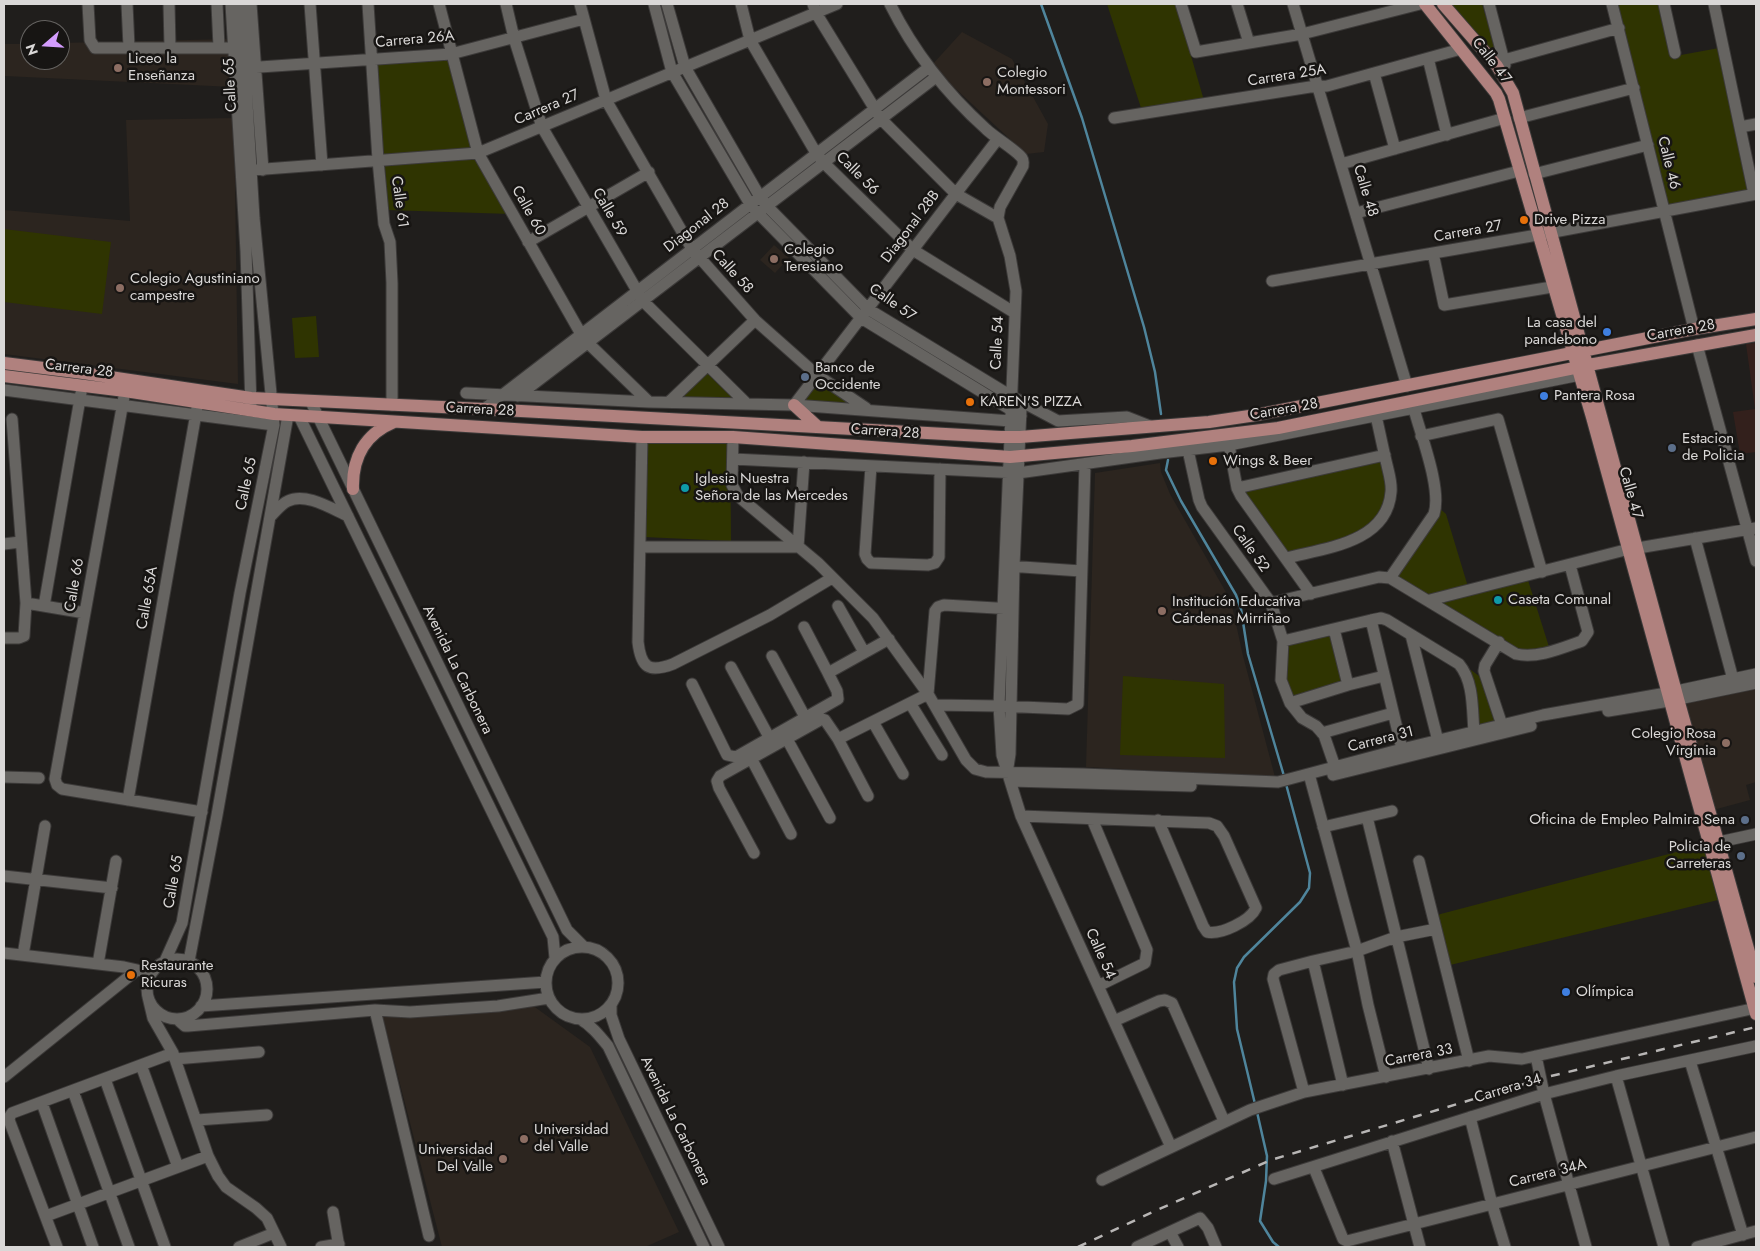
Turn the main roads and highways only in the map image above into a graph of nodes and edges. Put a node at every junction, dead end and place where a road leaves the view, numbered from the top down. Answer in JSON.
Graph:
{"nodes":[{"id":1,"x":1424,"y":4,"type":"edge"},
{"id":2,"x":1442,"y":4,"type":"edge"},
{"id":3,"x":1544,"y":234,"type":"junction"},
{"id":4,"x":1756,"y":319,"type":"edge"},
{"id":5,"x":1756,"y":335,"type":"edge"},
{"id":6,"x":1579,"y":352,"type":"junction"},
{"id":7,"x":4,"y":363,"type":"edge"},
{"id":8,"x":1582,"y":369,"type":"junction"},
{"id":9,"x":4,"y":376,"type":"edge"},
{"id":10,"x":251,"y":405,"type":"junction"},
{"id":11,"x":794,"y":405,"type":"road end"},
{"id":12,"x":394,"y":422,"type":"junction"},
{"id":13,"x":818,"y":427,"type":"junction"},
{"id":14,"x":353,"y":489,"type":"road end"},
{"id":15,"x":1673,"y":696,"type":"junction"},
{"id":16,"x":1756,"y":977,"type":"edge"},
{"id":17,"x":1756,"y":1010,"type":"edge"}],
"edges":[{"from":1,"to":3,"type":"main road","name":"Calle 47"},
{"from":2,"to":3,"type":"main road","name":"Calle 47"},
{"from":3,"to":6,"type":"main road","name":"Calle 47"},
{"from":3,"to":6,"type":"main road","name":"Calle 47"},
{"from":4,"to":6,"type":"main road","name":"Carrera 28"},
{"from":5,"to":8,"type":"main road","name":"Carrera 28"},
{"from":6,"to":8,"type":"main road","name":"Calle 47"},
{"from":6,"to":13,"type":"main road","name":"Carrera 28"},
{"from":7,"to":10,"type":"main road","name":"Carrera 28"},
{"from":8,"to":12,"type":"main road","name":"Carrera 28"},
{"from":8,"to":15,"type":"main road","name":"Calle 47"},
{"from":9,"to":10,"type":"main road","name":"Carrera 28"},
{"from":10,"to":12,"type":"main road","name":"Carrera 28"},
{"from":10,"to":13,"type":"main road","name":"Carrera 28"},
{"from":11,"to":13,"type":"main road"},
{"from":12,"to":14,"type":"main road"},
{"from":15,"to":16,"type":"main road","name":"Calle 47"},
{"from":15,"to":17,"type":"main road","name":"Calle 47"}]}
